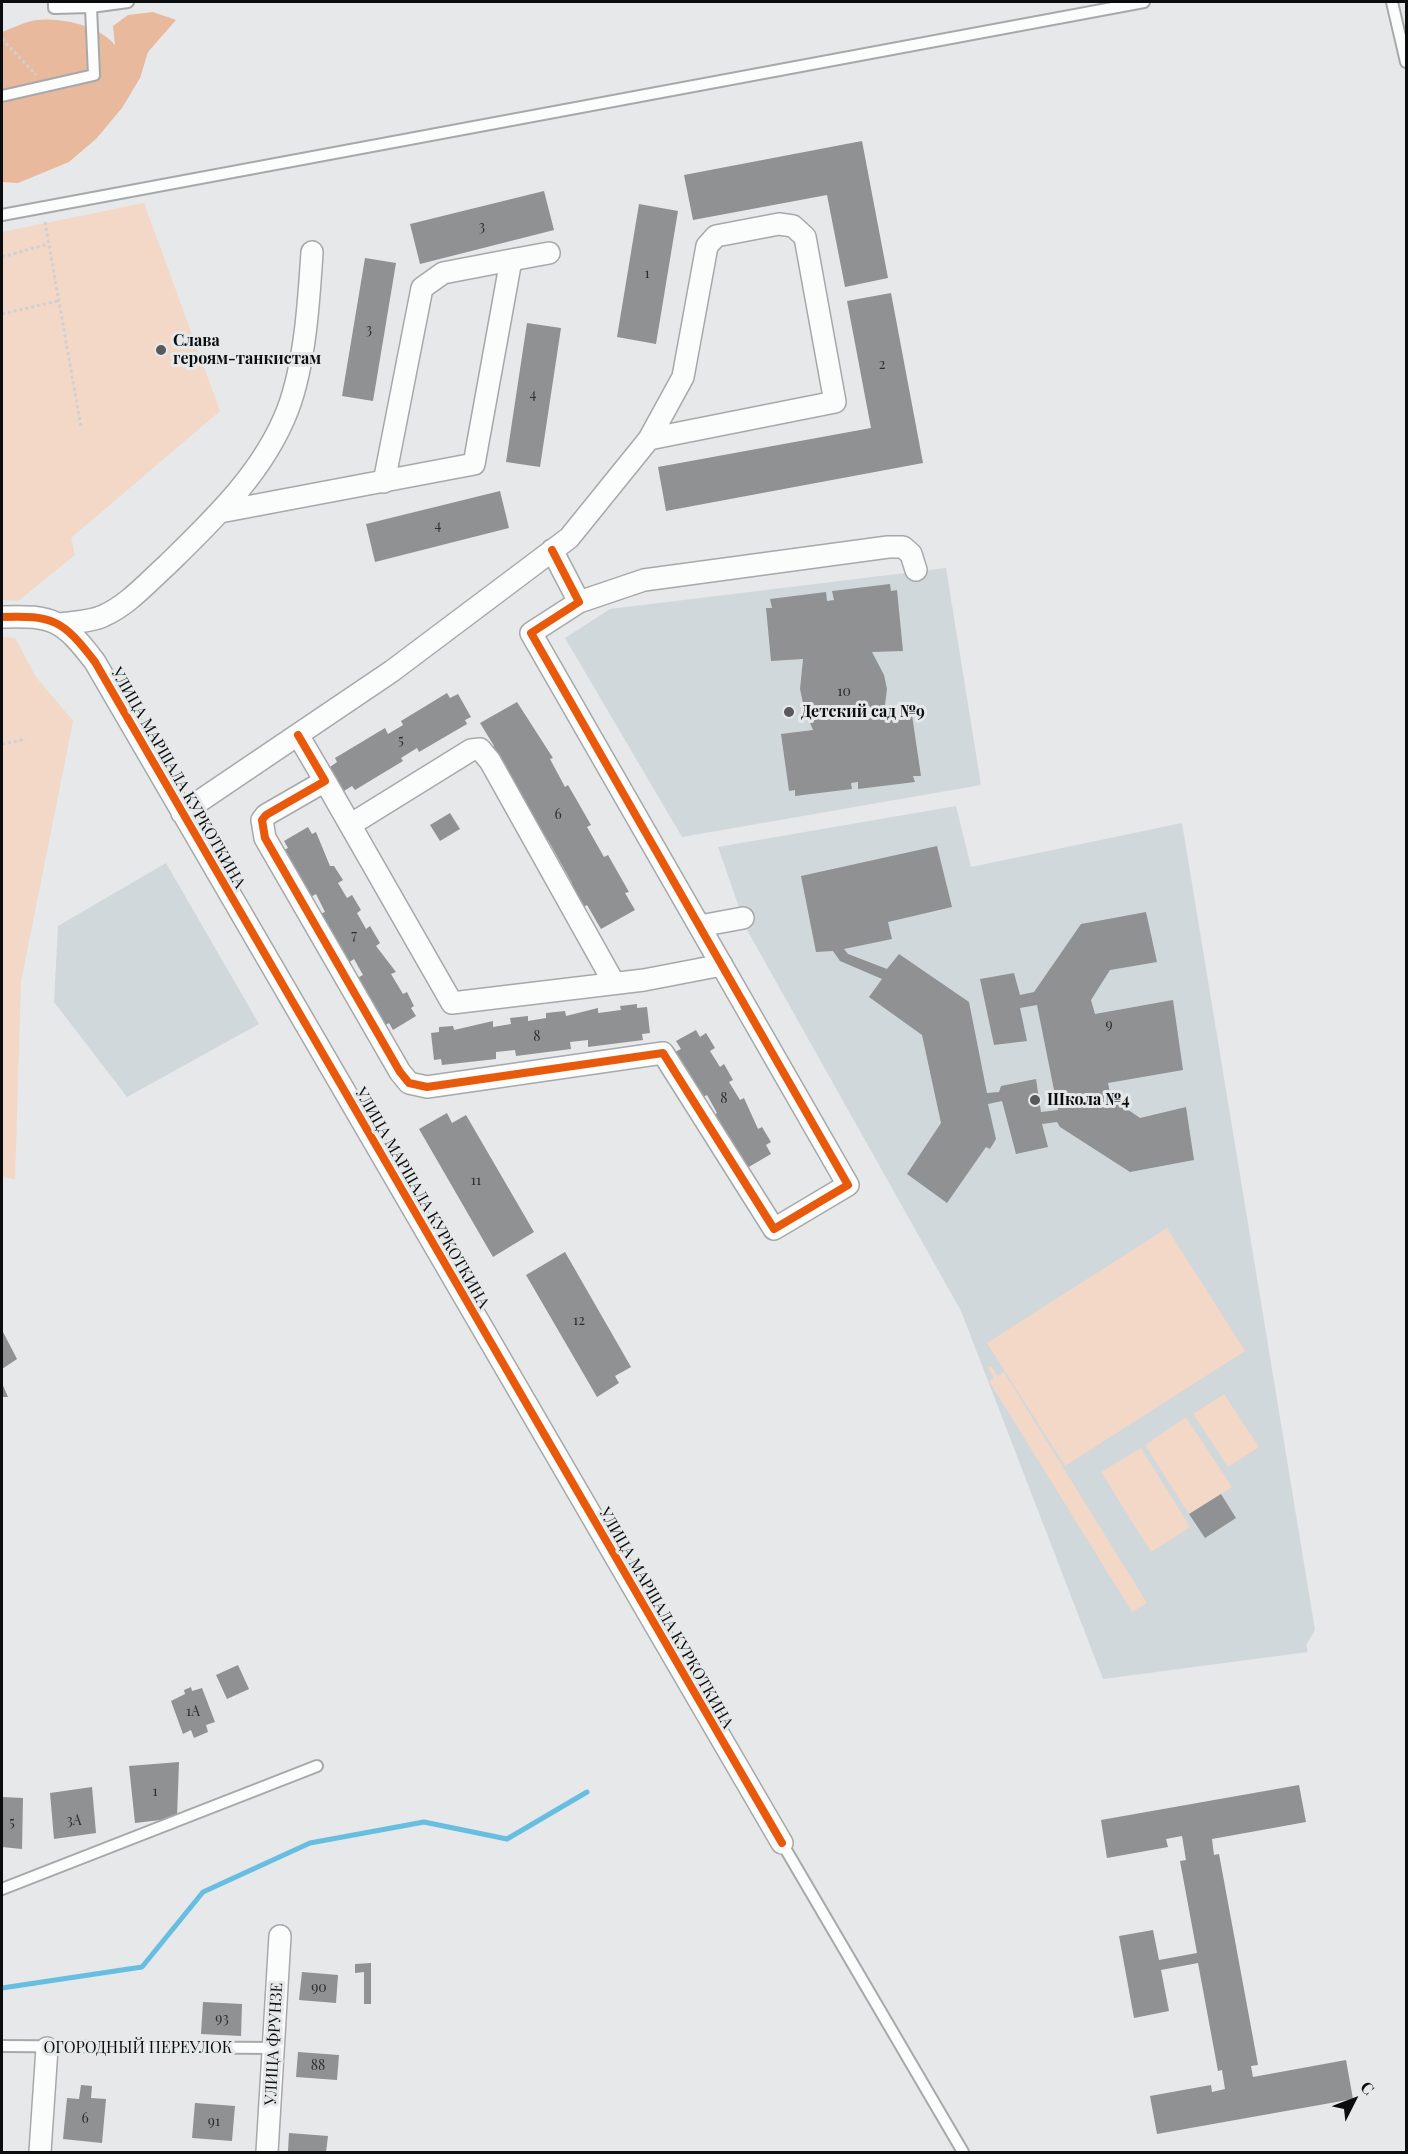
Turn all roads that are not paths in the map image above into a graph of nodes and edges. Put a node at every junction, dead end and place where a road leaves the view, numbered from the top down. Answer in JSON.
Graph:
{"nodes":[{"id":1,"x":54,"y":2,"type":"edge"},
{"id":2,"x":116,"y":2,"type":"edge"},
{"id":3,"x":128,"y":2,"type":"edge"},
{"id":4,"x":1144,"y":2,"type":"edge"},
{"id":5,"x":1392,"y":2,"type":"edge"},
{"id":6,"x":91,"y":7,"type":"junction"},
{"id":7,"x":1407,"y":62,"type":"edge"},
{"id":8,"x":2,"y":96,"type":"edge"},
{"id":9,"x":2,"y":216,"type":"edge"},
{"id":10,"x":312,"y":252,"type":"dead end"},
{"id":11,"x":549,"y":253,"type":"dead end"},
{"id":12,"x":511,"y":260,"type":"junction"},
{"id":13,"x":649,"y":439,"type":"junction"},
{"id":14,"x":384,"y":482,"type":"junction"},
{"id":15,"x":220,"y":512,"type":"junction"},
{"id":16,"x":552,"y":550,"type":"junction"},
{"id":17,"x":916,"y":570,"type":"dead end"},
{"id":18,"x":579,"y":602,"type":"junction"},
{"id":19,"x":2,"y":617,"type":"edge"},
{"id":20,"x":59,"y":624,"type":"junction"},
{"id":21,"x":298,"y":735,"type":"junction"},
{"id":22,"x":325,"y":781,"type":"junction"},
{"id":23,"x":182,"y":813,"type":"junction"},
{"id":24,"x":350,"y":825,"type":"junction"},
{"id":25,"x":743,"y":918,"type":"dead end"},
{"id":26,"x":700,"y":926,"type":"junction"},
{"id":27,"x":722,"y":965,"type":"junction"},
{"id":28,"x":614,"y":983,"type":"junction"},
{"id":29,"x":317,"y":1766,"type":"dead end"},
{"id":30,"x":782,"y":1843,"type":"joint"},
{"id":31,"x":2,"y":1889,"type":"edge"},
{"id":32,"x":280,"y":1936,"type":"dead end"},
{"id":33,"x":2,"y":2046,"type":"edge"},
{"id":34,"x":47,"y":2048,"type":"junction"},
{"id":35,"x":274,"y":2048,"type":"junction"},
{"id":36,"x":40,"y":2152,"type":"edge"},
{"id":37,"x":267,"y":2152,"type":"edge"},
{"id":38,"x":963,"y":2152,"type":"edge"}],
"edges":[{"from":1,"to":6,"type":"lane"},
{"from":2,"to":3,"type":"lane"},
{"from":2,"to":6,"type":"lane"},
{"from":4,"to":9,"type":"lane"},
{"from":5,"to":7,"type":"lane"},
{"from":6,"to":8,"type":"lane"},
{"from":10,"to":15,"type":"street"},
{"from":11,"to":12,"type":"street"},
{"from":12,"to":14,"type":"street"},
{"from":12,"to":14,"type":"street"},
{"from":13,"to":13,"type":"street"},
{"from":13,"to":16,"type":"street"},
{"from":14,"to":15,"type":"street"},
{"from":15,"to":20,"type":"street"},
{"from":16,"to":18,"type":"street"},
{"from":16,"to":21,"type":"street"},
{"from":17,"to":18,"type":"street"},
{"from":18,"to":26,"type":"street"},
{"from":19,"to":20,"type":"street","name":"УЛИЦА МАРШАЛА КУРКОТКИНА"},
{"from":20,"to":23,"type":"street","name":"УЛИЦА МАРШАЛА КУРКОТКИНА"},
{"from":21,"to":22,"type":"street"},
{"from":21,"to":23,"type":"street"},
{"from":22,"to":24,"type":"street"},
{"from":22,"to":27,"type":"street"},
{"from":23,"to":30,"type":"street","name":"УЛИЦА МАРШАЛА КУРКОТКИНА"},
{"from":24,"to":28,"type":"street"},
{"from":24,"to":28,"type":"street"},
{"from":25,"to":26,"type":"street"},
{"from":26,"to":27,"type":"street"},
{"from":27,"to":28,"type":"street"},
{"from":29,"to":31,"type":"lane"},
{"from":30,"to":38,"type":"lane"},
{"from":32,"to":35,"type":"street","name":"УЛИЦА ФРУНЗЕ"},
{"from":33,"to":34,"type":"lane","name":"ОГОРОДНЫЙ ПЕРЕУЛОК"},
{"from":34,"to":35,"type":"lane","name":"ОГОРОДНЫЙ ПЕРЕУЛОК"},
{"from":34,"to":36,"type":"street"},
{"from":35,"to":37,"type":"street","name":"УЛИЦА ФРУНЗЕ"}]}
